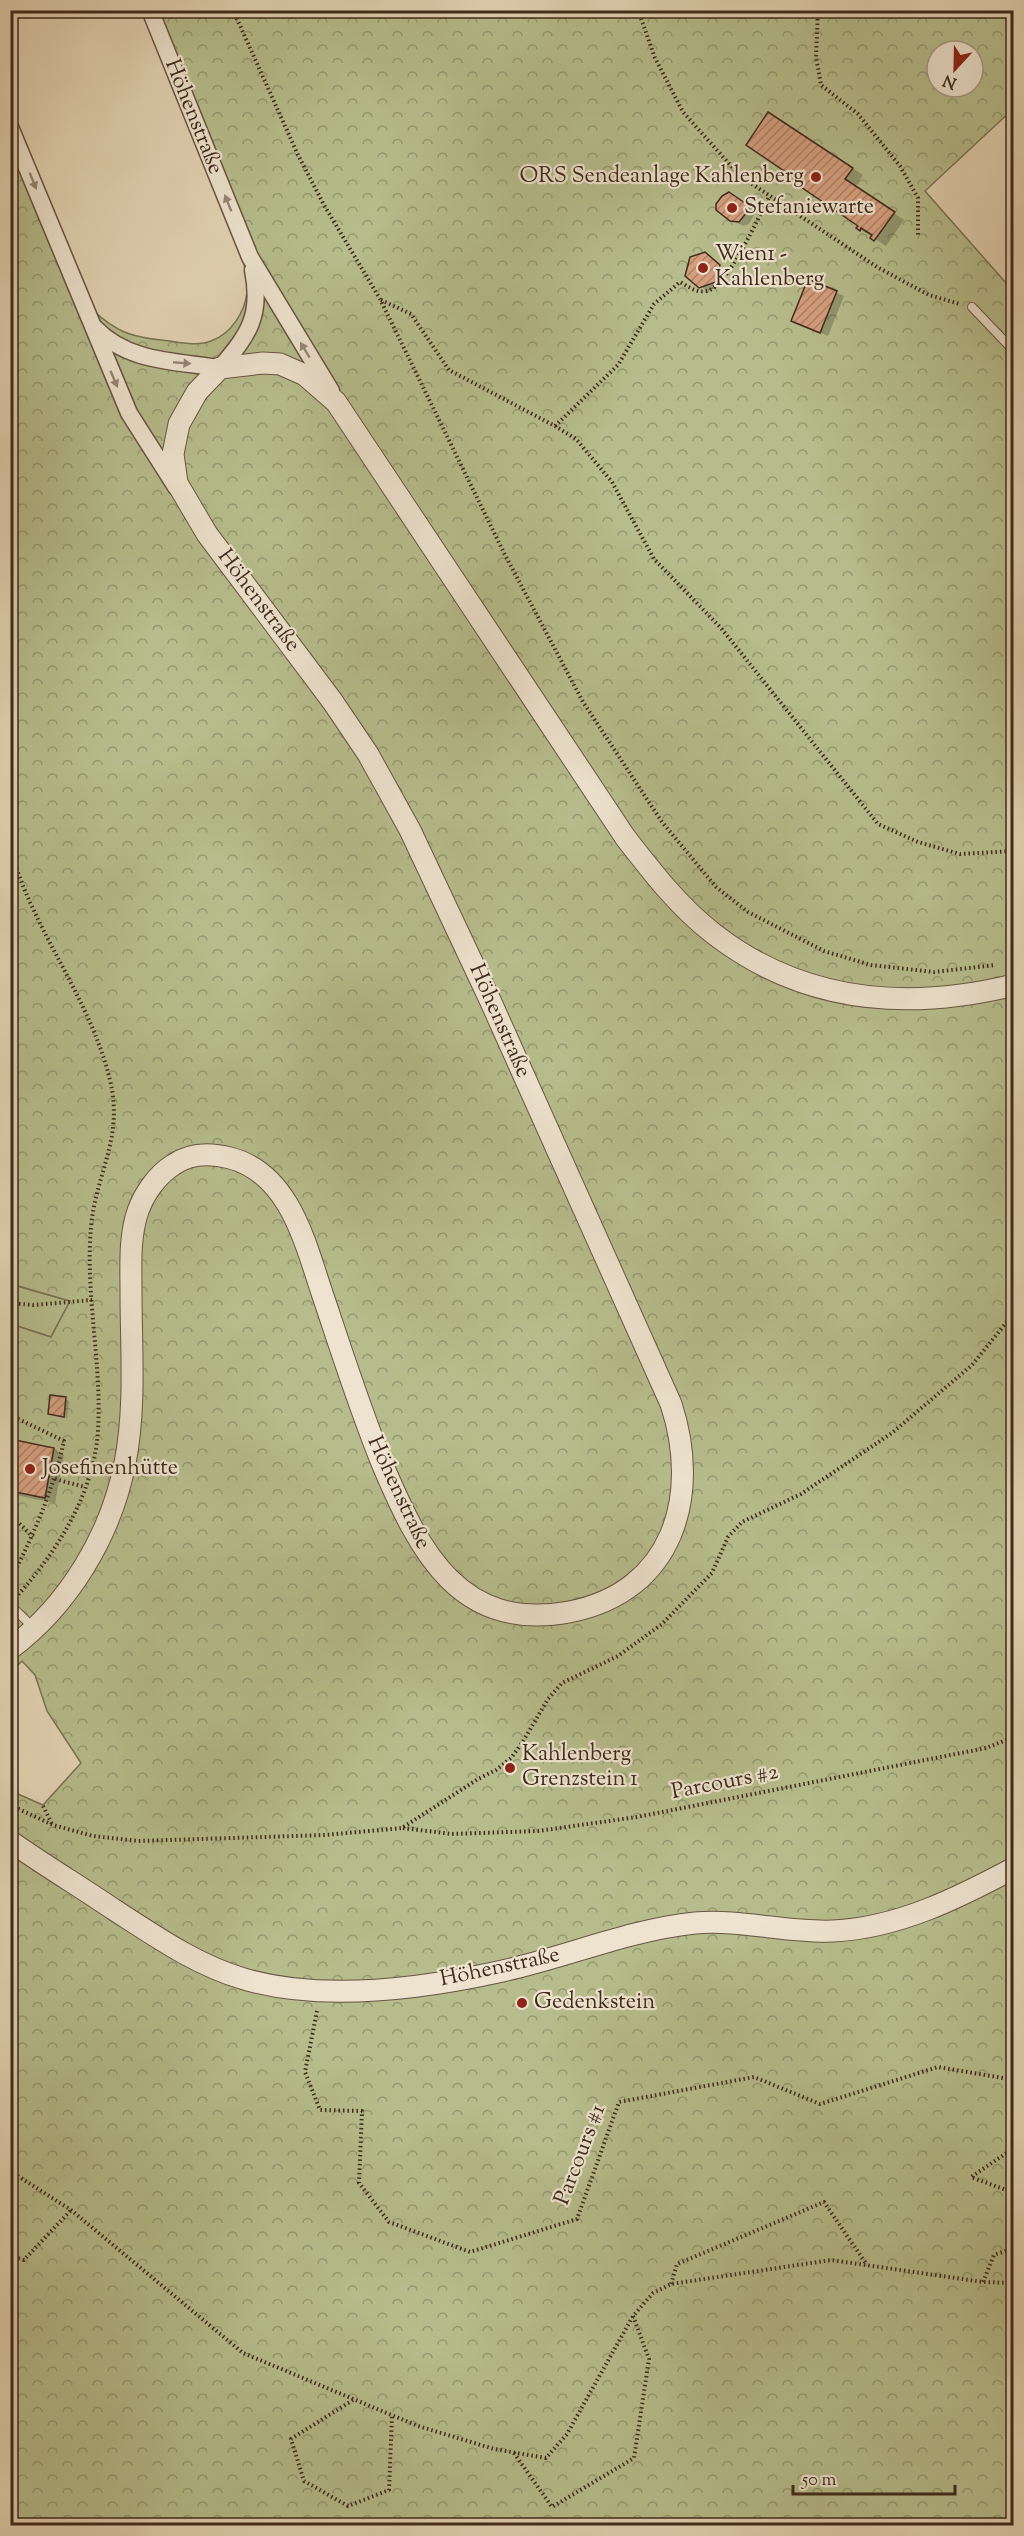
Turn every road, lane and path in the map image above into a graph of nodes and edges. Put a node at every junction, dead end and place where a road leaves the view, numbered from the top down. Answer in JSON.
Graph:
{"nodes":[{"id":1,"x":150,"y":10,"type":"edge"},
{"id":2,"x":233,"y":10,"type":"edge"},
{"id":3,"x":638,"y":10,"type":"edge"},
{"id":4,"x":818,"y":10,"type":"edge"},
{"id":5,"x":10,"y":127,"type":"edge"},
{"id":6,"x":769,"y":197,"type":"junction"},
{"id":7,"x":918,"y":236,"type":"dead end"},
{"id":8,"x":250,"y":257,"type":"junction"},
{"id":9,"x":380,"y":299,"type":"junction"},
{"id":10,"x":972,"y":307,"type":"joint"},
{"id":11,"x":92,"y":325,"type":"junction"},
{"id":12,"x":1014,"y":351,"type":"edge"},
{"id":13,"x":220,"y":368,"type":"junction"},
{"id":14,"x":555,"y":426,"type":"junction"},
{"id":15,"x":360,"y":434,"type":"junction"},
{"id":16,"x":189,"y":507,"type":"junction"},
{"id":17,"x":10,"y":847,"type":"edge"},
{"id":18,"x":1014,"y":851,"type":"edge"},
{"id":19,"x":999,"y":965,"type":"dead end"},
{"id":20,"x":1014,"y":984,"type":"edge"},
{"id":21,"x":92,"y":1300,"type":"junction"},
{"id":22,"x":10,"y":1303,"type":"edge"},
{"id":23,"x":1014,"y":1313,"type":"edge"},
{"id":24,"x":1006,"y":1322,"type":"junction"},
{"id":25,"x":1014,"y":1322,"type":"edge"},
{"id":26,"x":10,"y":1415,"type":"edge"},
{"id":27,"x":55,"y":1479,"type":"junction"},
{"id":28,"x":85,"y":1487,"type":"junction"},
{"id":29,"x":10,"y":1514,"type":"edge"},
{"id":30,"x":33,"y":1537,"type":"junction"},
{"id":31,"x":11,"y":1580,"type":"edge"},
{"id":32,"x":10,"y":1604,"type":"edge"},
{"id":33,"x":35,"y":1629,"type":"junction"},
{"id":34,"x":10,"y":1649,"type":"edge"},
{"id":35,"x":1014,"y":1737,"type":"edge"},
{"id":36,"x":10,"y":1805,"type":"edge"},
{"id":37,"x":43,"y":1806,"type":"dead end"},
{"id":38,"x":52,"y":1824,"type":"junction"},
{"id":39,"x":402,"y":1828,"type":"junction"},
{"id":40,"x":10,"y":1841,"type":"edge"},
{"id":41,"x":1014,"y":1868,"type":"edge"},
{"id":42,"x":321,"y":1991,"type":"junction"},
{"id":43,"x":1014,"y":2080,"type":"edge"},
{"id":44,"x":1014,"y":2148,"type":"edge"},
{"id":45,"x":10,"y":2171,"type":"edge"},
{"id":46,"x":1014,"y":2193,"type":"edge"},
{"id":47,"x":71,"y":2210,"type":"junction"},
{"id":48,"x":1014,"y":2248,"type":"edge"},
{"id":49,"x":10,"y":2255,"type":"edge"},
{"id":50,"x":867,"y":2265,"type":"junction"},
{"id":51,"x":983,"y":2282,"type":"junction"},
{"id":52,"x":1014,"y":2283,"type":"edge"},
{"id":53,"x":671,"y":2284,"type":"junction"},
{"id":54,"x":633,"y":2316,"type":"junction"},
{"id":55,"x":354,"y":2400,"type":"junction"},
{"id":56,"x":392,"y":2415,"type":"junction"},
{"id":57,"x":513,"y":2452,"type":"junction"}],
"edges":[{"from":8,"to":1,"type":"street","name":"Höhenstraße","one_way":true},
{"from":2,"to":9,"type":"path"},
{"from":3,"to":6,"type":"path"},
{"from":4,"to":7,"type":"path"},
{"from":5,"to":11,"type":"street","name":"Höhenstraße","one_way":true},
{"from":6,"to":10,"type":"path"},
{"from":6,"to":14,"type":"path"},
{"from":8,"to":13,"type":"street","name":"Höhenstraße"},
{"from":15,"to":8,"type":"street","name":"Höhenstraße","one_way":true},
{"from":9,"to":14,"type":"path"},
{"from":9,"to":19,"type":"path"},
{"from":10,"to":12,"type":"lane"},
{"from":11,"to":13,"type":"street","name":"Höhenstraße","one_way":true},
{"from":11,"to":16,"type":"street","name":"Höhenstraße","one_way":true},
{"from":13,"to":15,"type":"street","name":"Höhenstraße"},
{"from":13,"to":16,"type":"street","name":"Höhenstraße"},
{"from":14,"to":18,"type":"path"},
{"from":15,"to":20,"type":"street","name":"Höhenstraße"},
{"from":16,"to":33,"type":"street","name":"Höhenstraße"},
{"from":17,"to":21,"type":"path"},
{"from":21,"to":22,"type":"path"},
{"from":21,"to":28,"type":"path"},
{"from":23,"to":24,"type":"path"},
{"from":24,"to":25,"type":"path"},
{"from":24,"to":39,"type":"path"},
{"from":26,"to":27,"type":"path"},
{"from":27,"to":28,"type":"path"},
{"from":27,"to":30,"type":"path"},
{"from":28,"to":32,"type":"path"},
{"from":29,"to":30,"type":"path"},
{"from":30,"to":31,"type":"path"},
{"from":32,"to":33,"type":"lane"},
{"from":33,"to":34,"type":"street","name":"Höhenstraße"},
{"from":35,"to":39,"type":"path","name":"Parcours #2"},
{"from":36,"to":38,"type":"path","name":"Parcours #2"},
{"from":37,"to":38,"type":"path"},
{"from":38,"to":39,"type":"path","name":"Parcours #2"},
{"from":40,"to":42,"type":"street","name":"Höhenstraße"},
{"from":41,"to":42,"type":"street","name":"Höhenstraße"},
{"from":42,"to":43,"type":"path","name":"Parcours #1"},
{"from":44,"to":46,"type":"path"},
{"from":45,"to":47,"type":"path"},
{"from":47,"to":49,"type":"path"},
{"from":47,"to":55,"type":"path"},
{"from":48,"to":51,"type":"path"},
{"from":50,"to":51,"type":"path"},
{"from":50,"to":53,"type":"path"},
{"from":50,"to":53,"type":"path"},
{"from":51,"to":52,"type":"path"},
{"from":53,"to":54,"type":"path"},
{"from":54,"to":57,"type":"path"},
{"from":54,"to":57,"type":"path"},
{"from":55,"to":56,"type":"path"},
{"from":55,"to":56,"type":"path"},
{"from":56,"to":57,"type":"path"}]}
